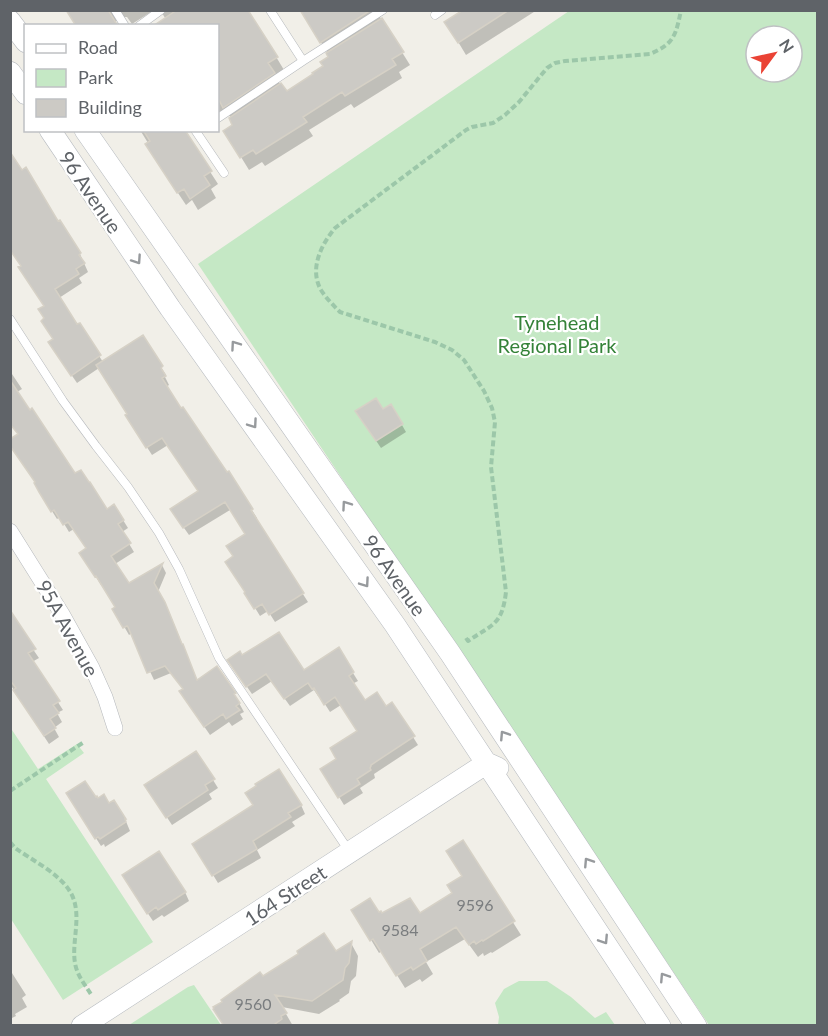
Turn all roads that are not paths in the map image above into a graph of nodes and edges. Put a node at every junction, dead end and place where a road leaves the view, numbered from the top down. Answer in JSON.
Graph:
{"nodes":[{"id":1,"x":116,"y":10,"type":"edge"},
{"id":2,"x":161,"y":10,"type":"edge"},
{"id":3,"x":270,"y":10,"type":"edge"},
{"id":4,"x":383,"y":10,"type":"edge"},
{"id":5,"x":10,"y":21,"type":"edge"},
{"id":6,"x":124,"y":24,"type":"edge"},
{"id":7,"x":142,"y":24,"type":"edge"},
{"id":8,"x":24,"y":39,"type":"edge"},
{"id":9,"x":303,"y":61,"type":"junction"},
{"id":10,"x":10,"y":72,"type":"edge"},
{"id":11,"x":24,"y":91,"type":"edge"},
{"id":12,"x":219,"y":117,"type":"edge"},
{"id":13,"x":51,"y":132,"type":"edge"},
{"id":14,"x":86,"y":132,"type":"edge"},
{"id":15,"x":198,"y":132,"type":"edge"},
{"id":16,"x":224,"y":174,"type":"dead end"},
{"id":17,"x":10,"y":319,"type":"edge"},
{"id":18,"x":10,"y":531,"type":"edge"},
{"id":19,"x":115,"y":728,"type":"dead end"},
{"id":20,"x":487,"y":763,"type":"junction"},
{"id":21,"x":536,"y":784,"type":"junction"},
{"id":22,"x":350,"y":853,"type":"junction"},
{"id":23,"x":82,"y":1026,"type":"edge"},
{"id":24,"x":660,"y":1026,"type":"edge"},
{"id":25,"x":696,"y":1026,"type":"edge"}],
"edges":[{"from":1,"to":6,"type":"lane"},
{"from":2,"to":7,"type":"lane"},
{"from":3,"to":9,"type":"lane"},
{"from":4,"to":9,"type":"lane"},
{"from":5,"to":8,"type":"main road"},
{"from":9,"to":12,"type":"lane"},
{"from":10,"to":11,"type":"main road"},
{"from":13,"to":20,"type":"main road","name":"96 Avenue","one_way":true},
{"from":21,"to":14,"type":"main road","name":"96 Avenue","one_way":true},
{"from":15,"to":16,"type":"lane"},
{"from":17,"to":22,"type":"lane"},
{"from":18,"to":19,"type":"street","name":"95A Avenue"},
{"from":20,"to":21,"type":"main road"},
{"from":20,"to":22,"type":"main road","name":"164 Street"},
{"from":20,"to":24,"type":"main road","name":"96 Avenue","one_way":true},
{"from":25,"to":21,"type":"main road","name":"96 Avenue","one_way":true},
{"from":22,"to":23,"type":"main road","name":"164 Street"}]}
